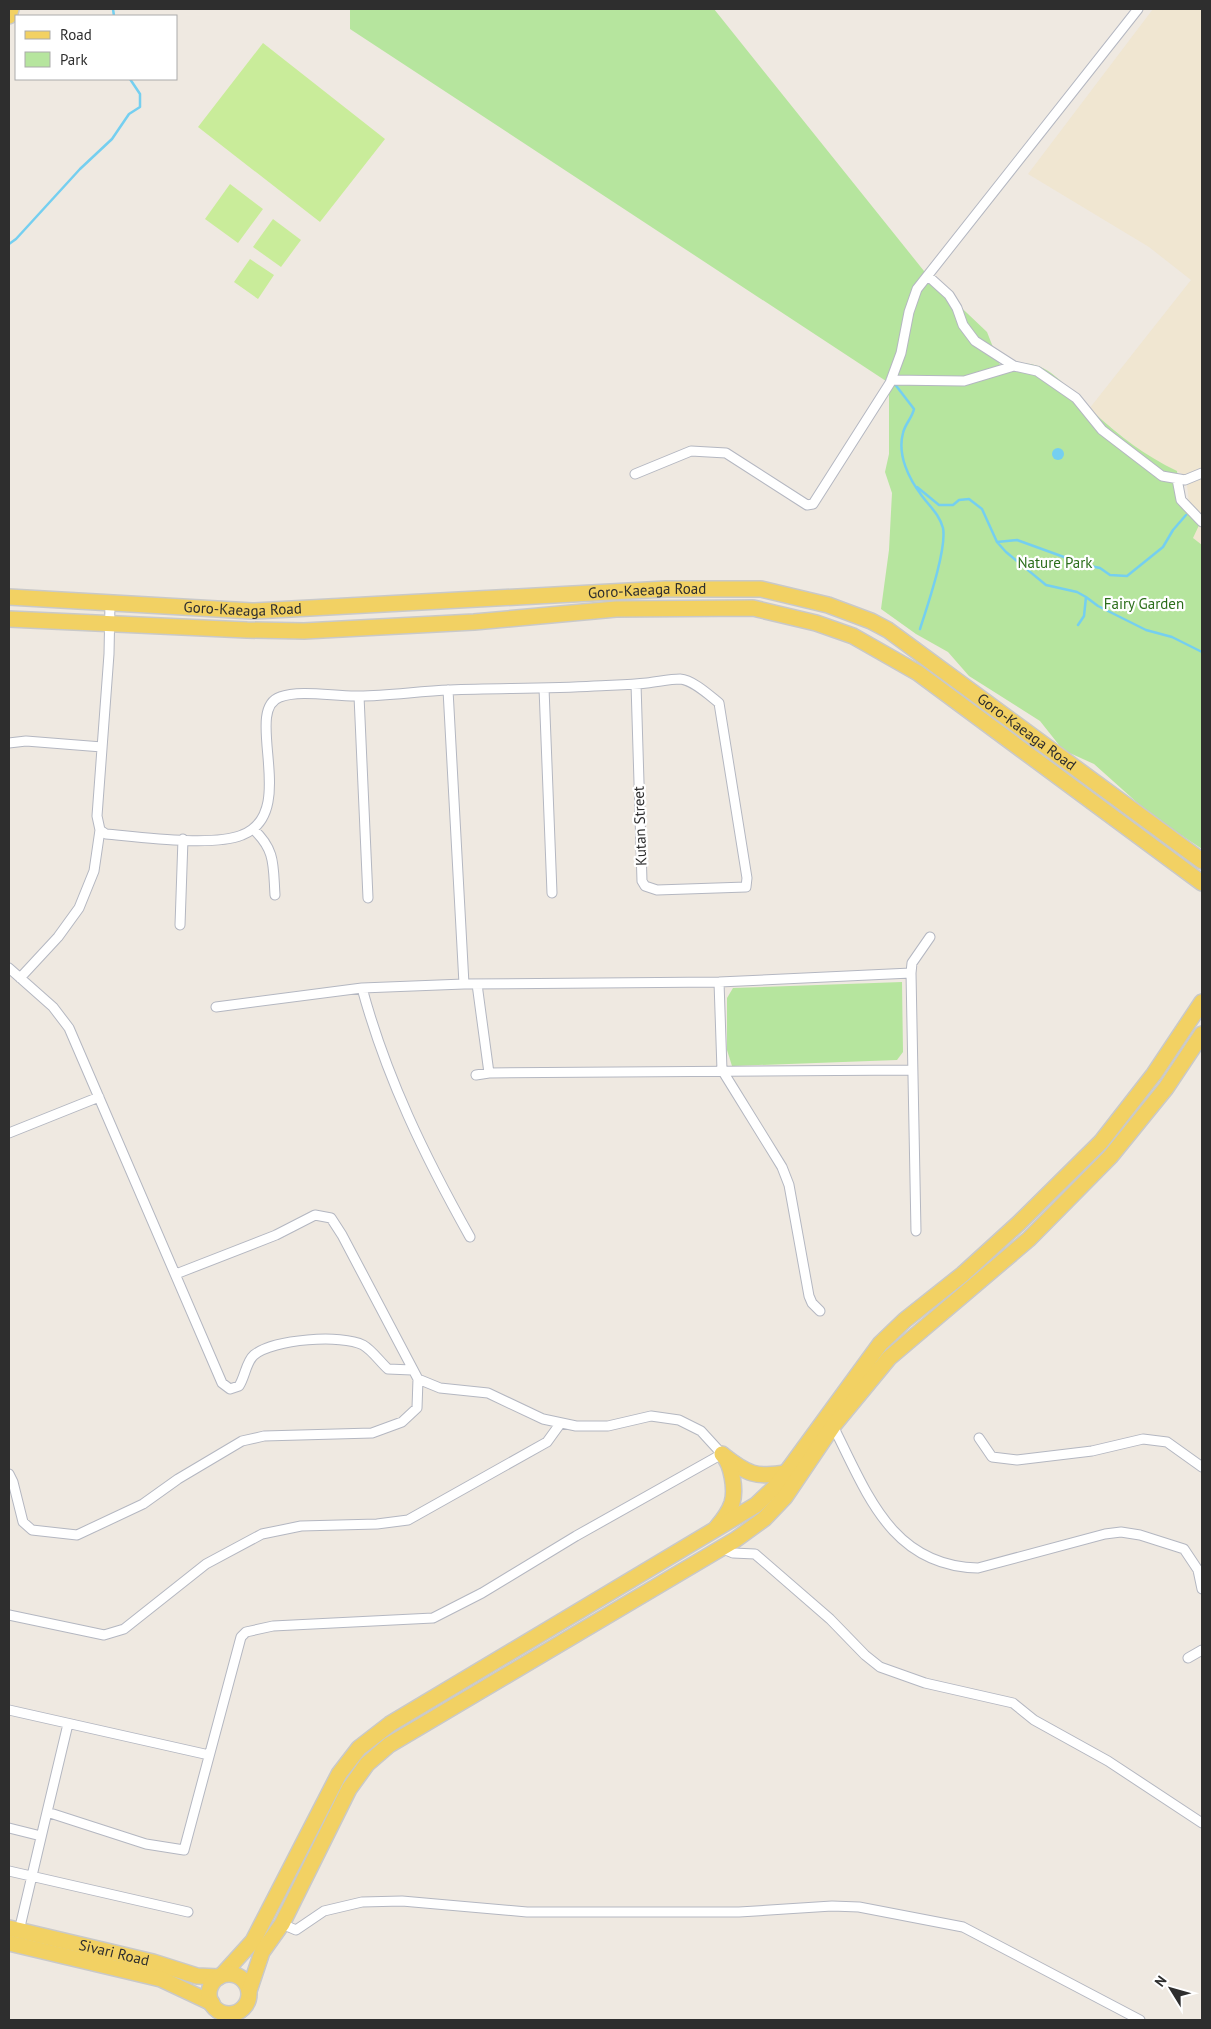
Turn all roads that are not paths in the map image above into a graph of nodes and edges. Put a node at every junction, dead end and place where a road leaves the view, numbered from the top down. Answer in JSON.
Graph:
{"nodes":[{"id":1,"x":11,"y":9,"type":"edge"},
{"id":2,"x":1138,"y":9,"type":"edge"},
{"id":3,"x":9,"y":16,"type":"edge"},
{"id":4,"x":928,"y":276,"type":"junction"},
{"id":5,"x":1014,"y":366,"type":"junction"},
{"id":6,"x":891,"y":380,"type":"junction"},
{"id":7,"x":1202,"y":473,"type":"edge"},
{"id":8,"x":635,"y":474,"type":"dead end"},
{"id":9,"x":1177,"y":479,"type":"junction"},
{"id":10,"x":1202,"y":522,"type":"edge"},
{"id":11,"x":9,"y":597,"type":"edge"},
{"id":12,"x":110,"y":603,"type":"junction"},
{"id":13,"x":9,"y":618,"type":"edge"},
{"id":14,"x":110,"y":624,"type":"junction"},
{"id":15,"x":636,"y":684,"type":"junction"},
{"id":16,"x":544,"y":688,"type":"junction"},
{"id":17,"x":448,"y":690,"type":"junction"},
{"id":18,"x":359,"y":696,"type":"junction"},
{"id":19,"x":9,"y":743,"type":"edge"},
{"id":20,"x":102,"y":747,"type":"junction"},
{"id":21,"x":252,"y":829,"type":"junction"},
{"id":22,"x":100,"y":830,"type":"junction"},
{"id":23,"x":183,"y":839,"type":"junction"},
{"id":24,"x":1202,"y":861,"type":"edge"},
{"id":25,"x":1202,"y":883,"type":"edge"},
{"id":26,"x":552,"y":893,"type":"dead end"},
{"id":27,"x":275,"y":895,"type":"dead end"},
{"id":28,"x":368,"y":898,"type":"dead end"},
{"id":29,"x":180,"y":925,"type":"dead end"},
{"id":30,"x":930,"y":937,"type":"dead end"},
{"id":31,"x":9,"y":968,"type":"edge"},
{"id":32,"x":911,"y":973,"type":"junction"},
{"id":33,"x":20,"y":978,"type":"junction"},
{"id":34,"x":719,"y":982,"type":"junction"},
{"id":35,"x":464,"y":984,"type":"junction"},
{"id":36,"x":477,"y":984,"type":"junction"},
{"id":37,"x":362,"y":988,"type":"junction"},
{"id":38,"x":1202,"y":1002,"type":"edge"},
{"id":39,"x":216,"y":1008,"type":"dead end"},
{"id":40,"x":1202,"y":1034,"type":"edge"},
{"id":41,"x":722,"y":1070,"type":"junction"},
{"id":42,"x":912,"y":1070,"type":"junction"},
{"id":43,"x":489,"y":1073,"type":"junction"},
{"id":44,"x":476,"y":1075,"type":"dead end"},
{"id":45,"x":99,"y":1096,"type":"junction"},
{"id":46,"x":9,"y":1133,"type":"edge"},
{"id":47,"x":916,"y":1231,"type":"dead end"},
{"id":48,"x":470,"y":1237,"type":"dead end"},
{"id":49,"x":176,"y":1274,"type":"junction"},
{"id":50,"x":820,"y":1311,"type":"dead end"},
{"id":51,"x":412,"y":1370,"type":"junction"},
{"id":52,"x":418,"y":1379,"type":"junction"},
{"id":53,"x":560,"y":1424,"type":"junction"},
{"id":54,"x":833,"y":1426,"type":"junction"},
{"id":55,"x":979,"y":1438,"type":"dead end"},
{"id":56,"x":722,"y":1454,"type":"junction"},
{"id":57,"x":1202,"y":1467,"type":"edge"},
{"id":58,"x":786,"y":1473,"type":"junction"},
{"id":59,"x":9,"y":1474,"type":"edge"},
{"id":60,"x":713,"y":1532,"type":"junction"},
{"id":61,"x":722,"y":1548,"type":"junction"},
{"id":62,"x":1202,"y":1589,"type":"edge"},
{"id":63,"x":9,"y":1615,"type":"edge"},
{"id":64,"x":1202,"y":1650,"type":"edge"},
{"id":65,"x":1188,"y":1658,"type":"dead end"},
{"id":66,"x":9,"y":1710,"type":"edge"},
{"id":67,"x":68,"y":1724,"type":"junction"},
{"id":68,"x":209,"y":1755,"type":"junction"},
{"id":69,"x":47,"y":1812,"type":"junction"},
{"id":70,"x":1202,"y":1823,"type":"edge"},
{"id":71,"x":9,"y":1828,"type":"edge"},
{"id":72,"x":41,"y":1836,"type":"junction"},
{"id":73,"x":9,"y":1871,"type":"edge"},
{"id":74,"x":33,"y":1877,"type":"junction"},
{"id":75,"x":188,"y":1912,"type":"dead end"},
{"id":76,"x":282,"y":1924,"type":"junction"},
{"id":77,"x":14,"y":1929,"type":"edge"},
{"id":78,"x":9,"y":1943,"type":"edge"},
{"id":79,"x":221,"y":1976,"type":"junction"},
{"id":80,"x":248,"y":1996,"type":"junction"},
{"id":81,"x":215,"y":2010,"type":"edge"},
{"id":82,"x":243,"y":2020,"type":"edge"},
{"id":83,"x":1140,"y":2020,"type":"edge"}],
"edges":[{"from":1,"to":3,"type":"main road"},
{"from":2,"to":4,"type":"street"},
{"from":4,"to":5,"type":"street"},
{"from":4,"to":6,"type":"street"},
{"from":5,"to":6,"type":"street"},
{"from":5,"to":9,"type":"street"},
{"from":6,"to":8,"type":"street"},
{"from":7,"to":9,"type":"street"},
{"from":9,"to":10,"type":"street"},
{"from":11,"to":12,"type":"main road","name":"Goro-Kaeaga Road"},
{"from":12,"to":14,"type":"street"},
{"from":12,"to":24,"type":"main road","name":"Goro-Kaeaga Road"},
{"from":13,"to":14,"type":"main road","name":"Goro-Kaeaga Road"},
{"from":14,"to":20,"type":"street"},
{"from":14,"to":25,"type":"main road","name":"Goro-Kaeaga Road"},
{"from":15,"to":15,"type":"street","name":"Kutan Street"},
{"from":15,"to":16,"type":"street"},
{"from":16,"to":17,"type":"street"},
{"from":16,"to":26,"type":"street"},
{"from":17,"to":18,"type":"street"},
{"from":17,"to":35,"type":"street"},
{"from":18,"to":21,"type":"street"},
{"from":18,"to":28,"type":"street"},
{"from":19,"to":20,"type":"street"},
{"from":20,"to":22,"type":"street"},
{"from":21,"to":23,"type":"street"},
{"from":21,"to":27,"type":"street"},
{"from":22,"to":23,"type":"street"},
{"from":22,"to":33,"type":"street"},
{"from":23,"to":29,"type":"street"},
{"from":30,"to":32,"type":"street"},
{"from":31,"to":33,"type":"street"},
{"from":32,"to":34,"type":"street"},
{"from":32,"to":42,"type":"street"},
{"from":33,"to":45,"type":"street"},
{"from":34,"to":36,"type":"street"},
{"from":34,"to":41,"type":"street"},
{"from":35,"to":36,"type":"street"},
{"from":35,"to":37,"type":"street"},
{"from":36,"to":43,"type":"street"},
{"from":37,"to":39,"type":"street"},
{"from":37,"to":48,"type":"street"},
{"from":38,"to":58,"type":"main road"},
{"from":40,"to":54,"type":"main road"},
{"from":41,"to":42,"type":"street"},
{"from":41,"to":43,"type":"street"},
{"from":41,"to":50,"type":"street"},
{"from":42,"to":47,"type":"street"},
{"from":43,"to":44,"type":"street"},
{"from":45,"to":46,"type":"street"},
{"from":45,"to":49,"type":"street"},
{"from":49,"to":51,"type":"street"},
{"from":49,"to":51,"type":"street"},
{"from":51,"to":52,"type":"street"},
{"from":52,"to":53,"type":"street"},
{"from":52,"to":59,"type":"street"},
{"from":53,"to":56,"type":"street"},
{"from":53,"to":63,"type":"street"},
{"from":54,"to":61,"type":"main road"},
{"from":54,"to":62,"type":"street"},
{"from":55,"to":57,"type":"street"},
{"from":56,"to":58,"type":"main road"},
{"from":56,"to":60,"type":"main road"},
{"from":56,"to":68,"type":"street"},
{"from":58,"to":60,"type":"main road"},
{"from":60,"to":79,"type":"main road"},
{"from":61,"to":70,"type":"street"},
{"from":61,"to":76,"type":"main road"},
{"from":64,"to":65,"type":"street"},
{"from":66,"to":67,"type":"street"},
{"from":67,"to":68,"type":"street"},
{"from":67,"to":69,"type":"street"},
{"from":68,"to":69,"type":"street"},
{"from":69,"to":72,"type":"street"},
{"from":71,"to":72,"type":"street"},
{"from":72,"to":74,"type":"street"},
{"from":73,"to":74,"type":"street"},
{"from":74,"to":75,"type":"street"},
{"from":74,"to":77,"type":"street"},
{"from":76,"to":80,"type":"main road"},
{"from":76,"to":83,"type":"street"},
{"from":77,"to":79,"type":"main road","name":"Sivari Road"},
{"from":78,"to":81,"type":"main road","name":"Sivari Road"},
{"from":79,"to":80,"type":"main road"},
{"from":79,"to":81,"type":"main road"},
{"from":80,"to":81,"type":"main road"},
{"from":80,"to":82,"type":"main road"}]}
